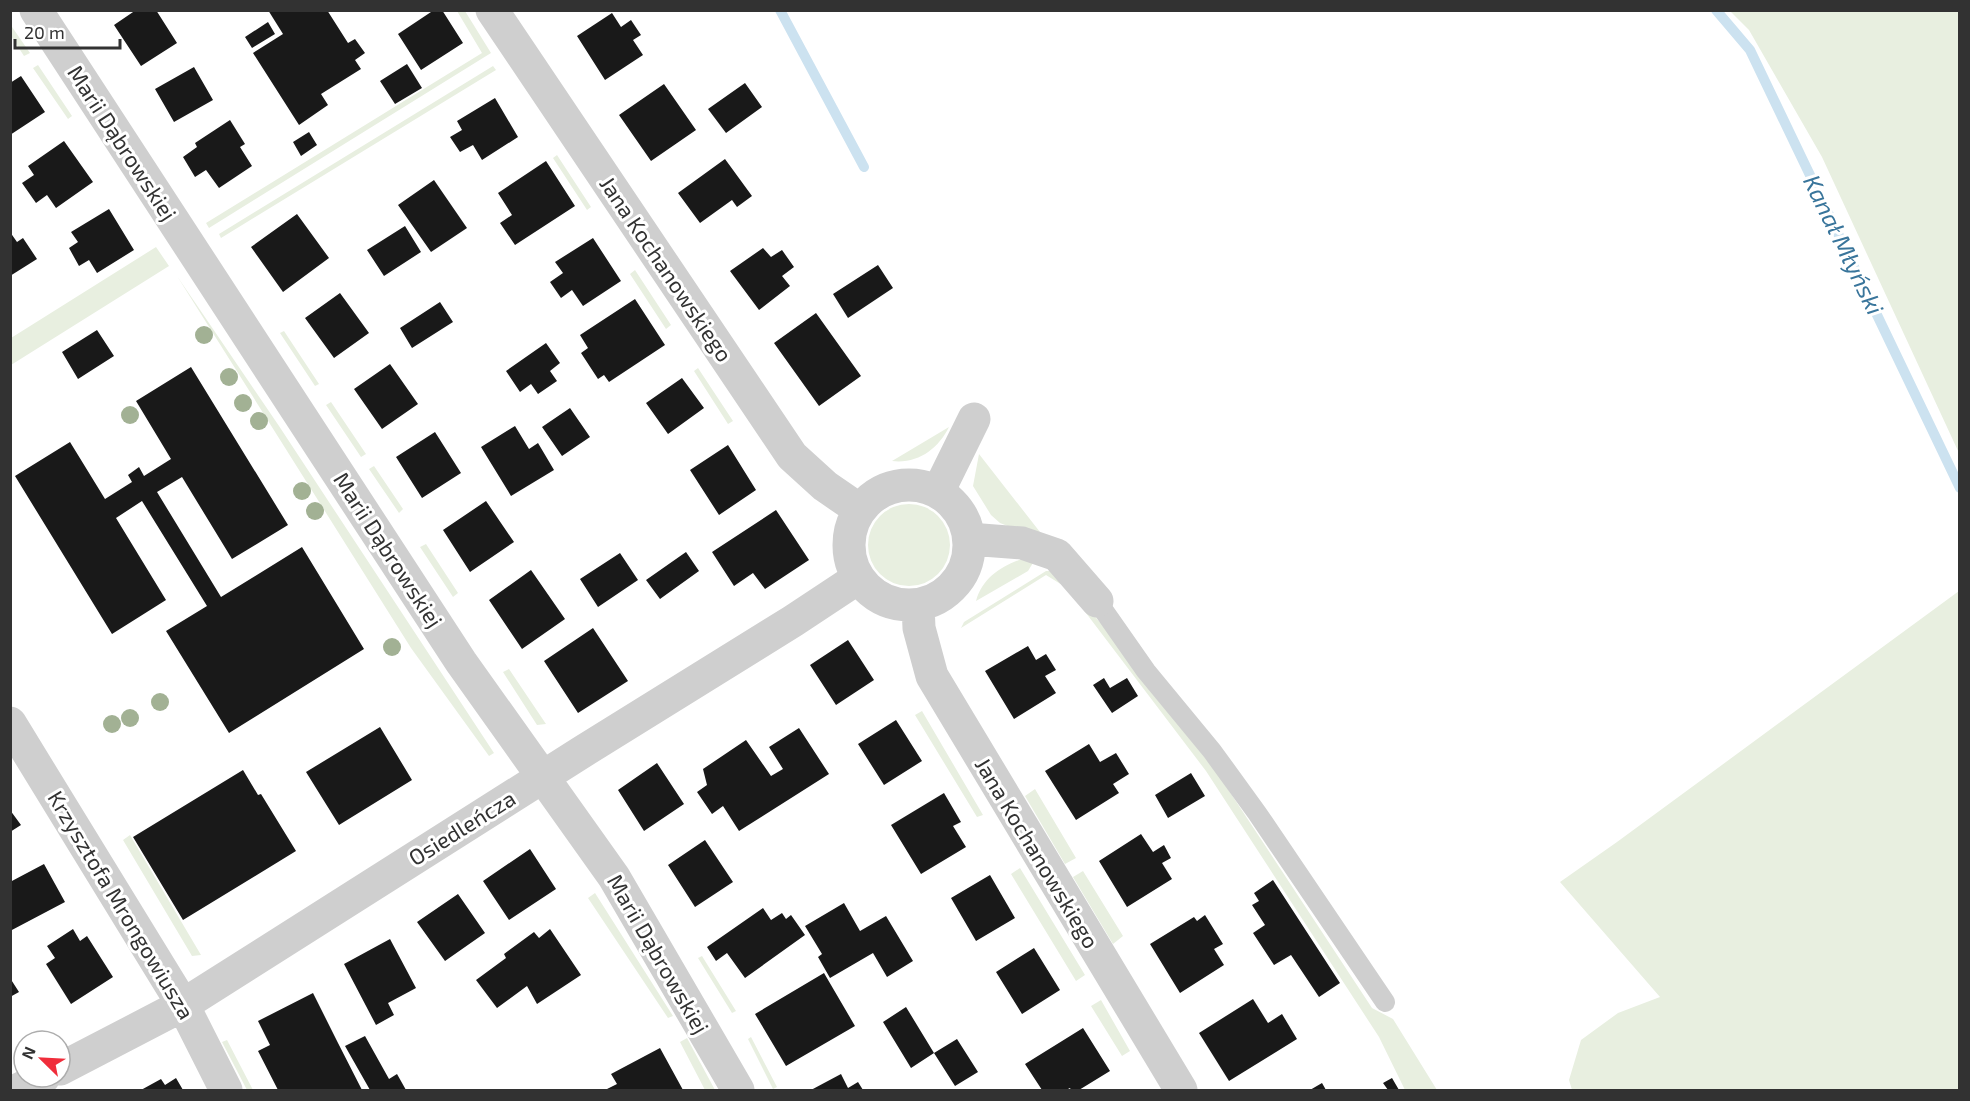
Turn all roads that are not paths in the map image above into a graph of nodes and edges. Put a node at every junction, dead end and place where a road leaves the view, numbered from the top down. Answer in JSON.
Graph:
{"nodes":[{"id":1,"x":36,"y":10,"type":"edge"},
{"id":2,"x":492,"y":10,"type":"edge"},
{"id":3,"x":974,"y":419,"type":"dead end"},
{"id":4,"x":938,"y":492,"type":"junction"},
{"id":5,"x":860,"y":510,"type":"junction"},
{"id":6,"x":969,"y":539,"type":"junction"},
{"id":7,"x":858,"y":578,"type":"junction"},
{"id":8,"x":1097,"y":601,"type":"joint"},
{"id":9,"x":918,"y":605,"type":"junction"},
{"id":10,"x":10,"y":723,"type":"edge"},
{"id":11,"x":543,"y":777,"type":"junction"},
{"id":12,"x":1384,"y":1002,"type":"dead end"},
{"id":13,"x":183,"y":1005,"type":"junction"},
{"id":14,"x":72,"y":1063,"type":"edge"},
{"id":15,"x":226,"y":1090,"type":"edge"},
{"id":16,"x":738,"y":1090,"type":"edge"},
{"id":17,"x":1181,"y":1090,"type":"edge"}],
"edges":[{"from":1,"to":11,"type":"street","name":"Marii Dąbrowskiej"},
{"from":2,"to":5,"type":"street","name":"Jana Kochanowskiego"},
{"from":3,"to":4,"type":"street"},
{"from":4,"to":5,"type":"street"},
{"from":4,"to":6,"type":"street"},
{"from":5,"to":7,"type":"street"},
{"from":6,"to":8,"type":"street"},
{"from":6,"to":9,"type":"street"},
{"from":7,"to":9,"type":"street"},
{"from":7,"to":11,"type":"street","name":"Osiedleńcza"},
{"from":8,"to":12,"type":"lane"},
{"from":9,"to":17,"type":"street","name":"Jana Kochanowskiego"},
{"from":10,"to":13,"type":"street","name":"Krzysztofa Mrongowiusza"},
{"from":11,"to":13,"type":"street","name":"Osiedleńcza"},
{"from":11,"to":16,"type":"street","name":"Marii Dąbrowskiej"},
{"from":13,"to":14,"type":"street","name":"Osiedleńcza"},
{"from":13,"to":15,"type":"street","name":"Krzysztofa Mrongowiusza"}]}
